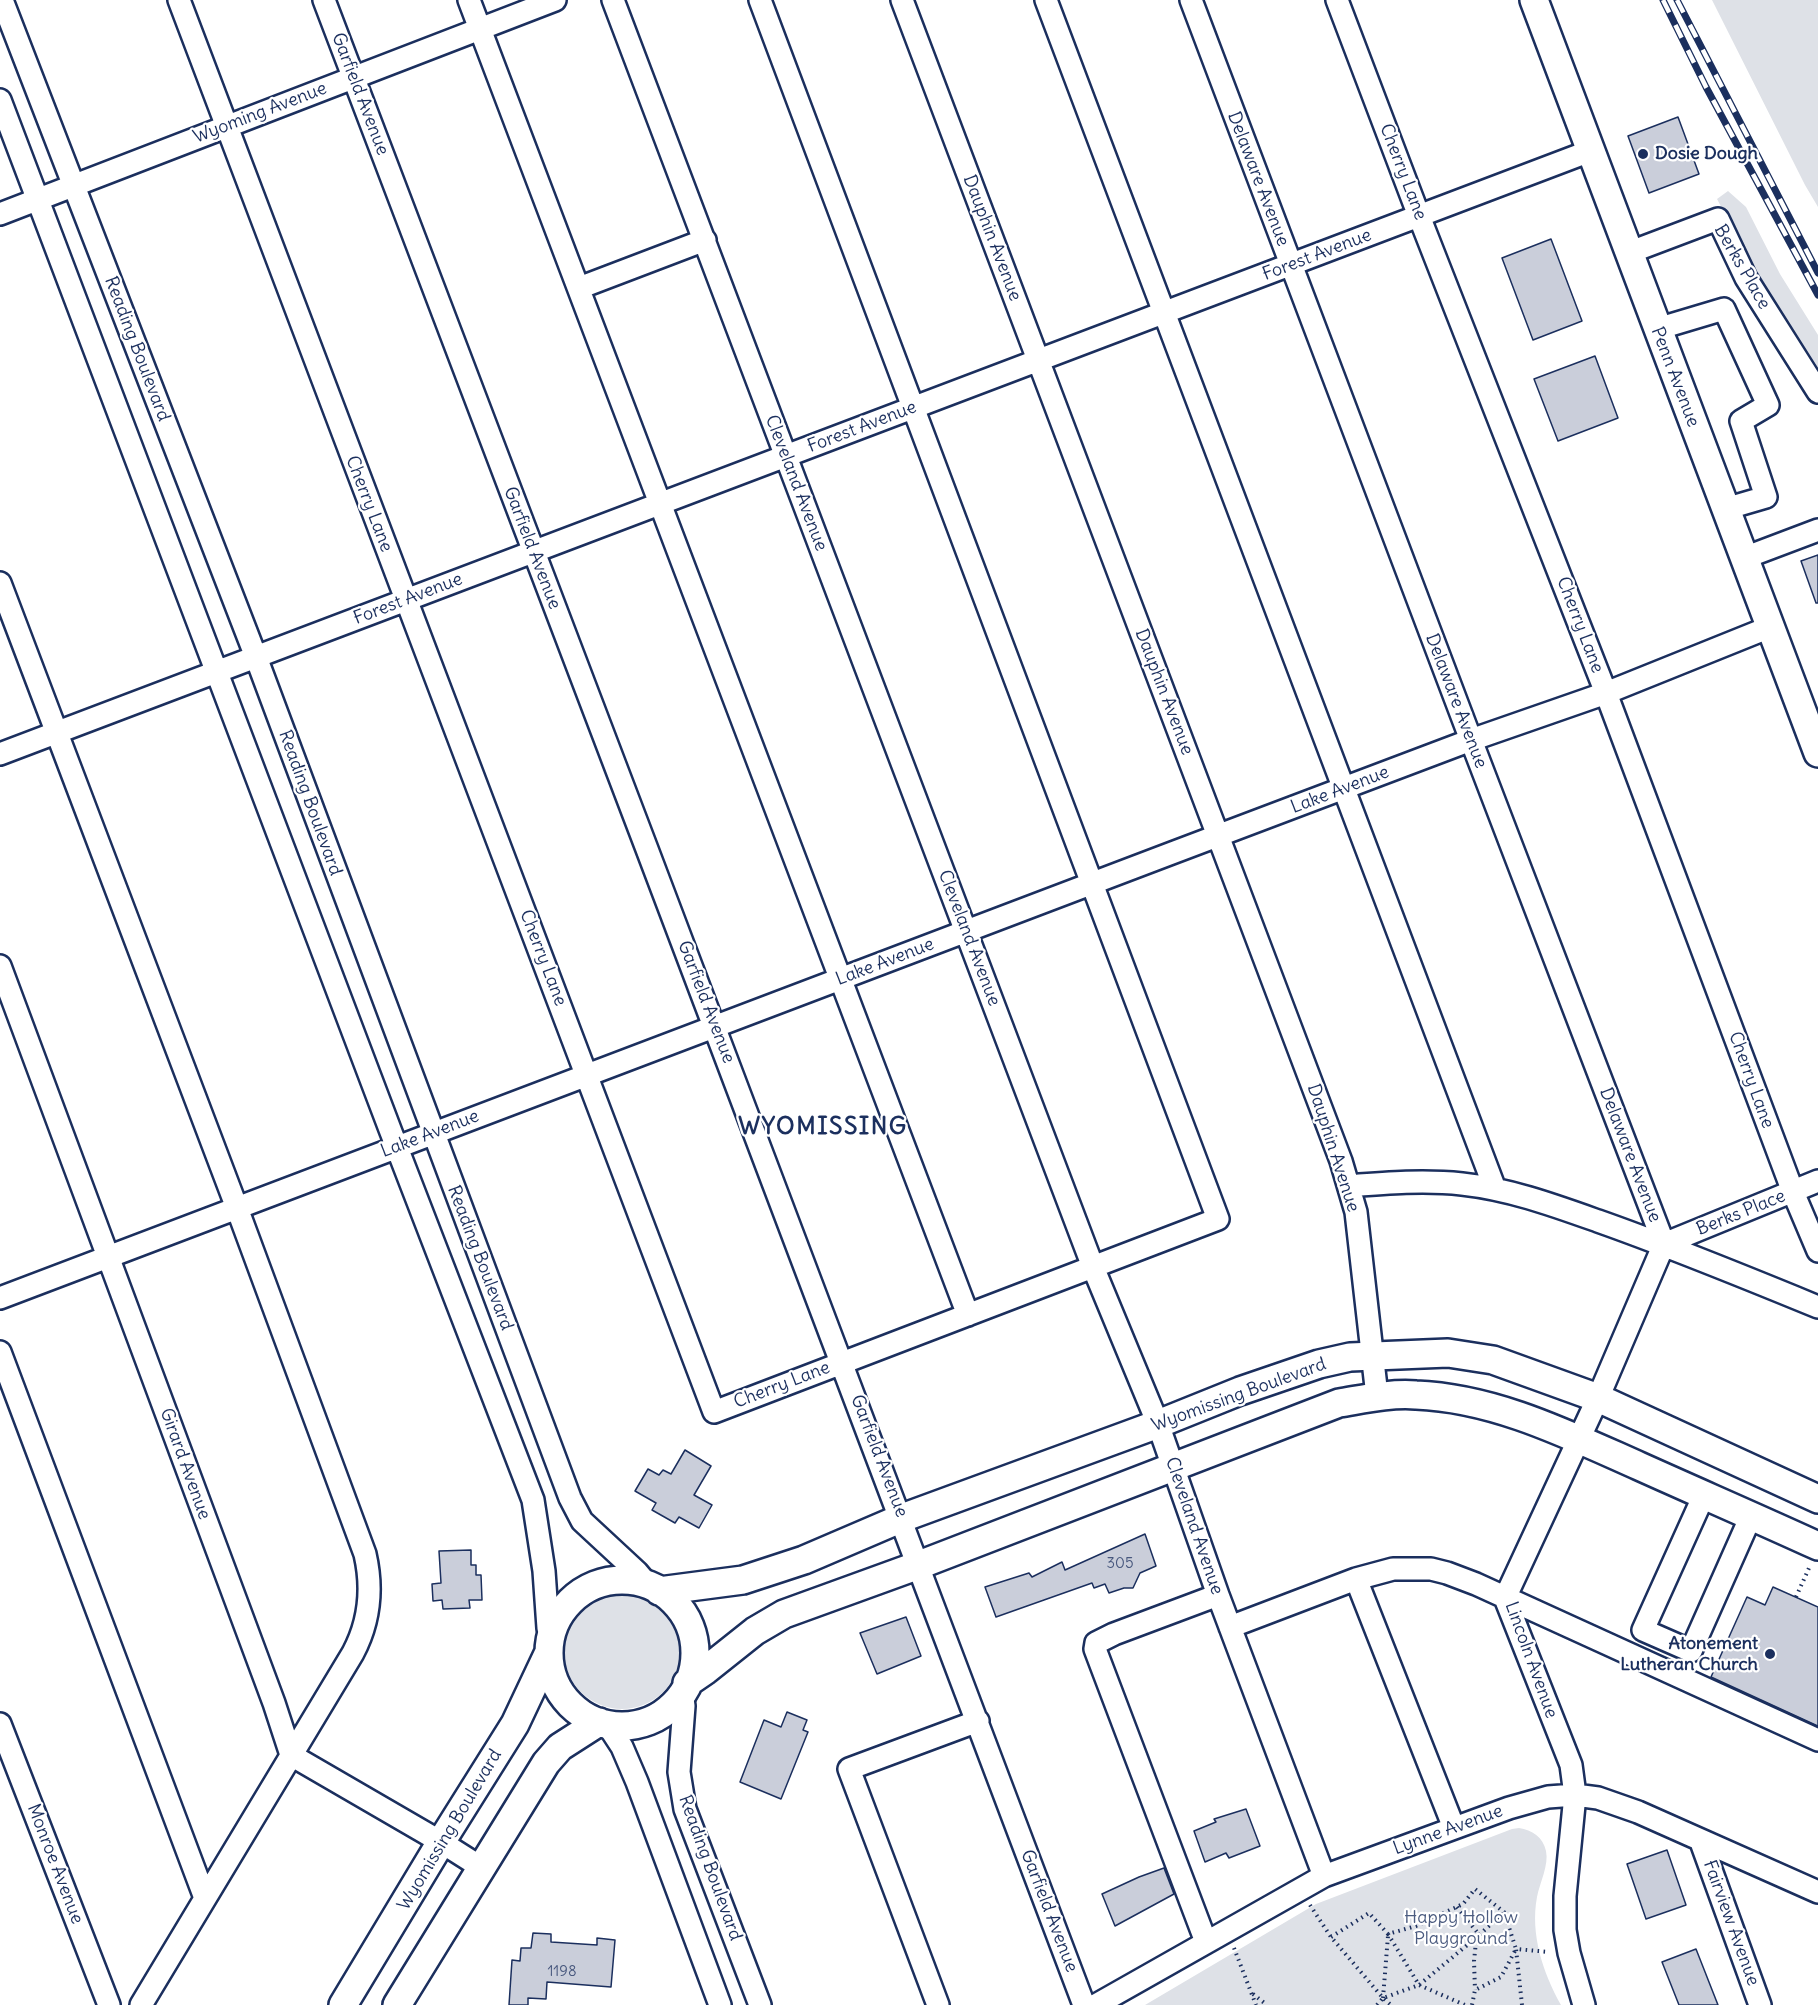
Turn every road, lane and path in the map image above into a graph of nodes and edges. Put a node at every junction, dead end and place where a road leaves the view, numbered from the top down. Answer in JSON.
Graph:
{"nodes":[{"id":1,"x":2,"y":0,"type":"edge"},
{"id":2,"x":179,"y":0,"type":"edge"},
{"id":3,"x":324,"y":0,"type":"edge"},
{"id":4,"x":470,"y":0,"type":"edge"},
{"id":5,"x":555,"y":0,"type":"edge"},
{"id":6,"x":614,"y":0,"type":"edge"},
{"id":7,"x":760,"y":0,"type":"edge"},
{"id":8,"x":902,"y":0,"type":"edge"},
{"id":9,"x":1046,"y":0,"type":"edge"},
{"id":10,"x":1191,"y":0,"type":"edge"},
{"id":11,"x":1337,"y":0,"type":"edge"},
{"id":12,"x":1534,"y":0,"type":"edge"},
{"id":13,"x":480,"y":28,"type":"junction"},
{"id":14,"x":354,"y":77,"type":"junction"},
{"id":15,"x":0,"y":100,"type":"edge"},
{"id":16,"x":226,"y":125,"type":"junction"},
{"id":17,"x":1590,"y":151,"type":"junction"},
{"id":18,"x":74,"y":185,"type":"junction"},
{"id":19,"x":38,"y":200,"type":"junction"},
{"id":20,"x":0,"y":214,"type":"edge"},
{"id":21,"x":1419,"y":216,"type":"junction"},
{"id":22,"x":705,"y":240,"type":"junction"},
{"id":23,"x":1628,"y":253,"type":"junction"},
{"id":24,"x":1291,"y":264,"type":"junction"},
{"id":25,"x":579,"y":288,"type":"junction"},
{"id":26,"x":1759,"y":298,"type":"junction"},
{"id":27,"x":1724,"y":309,"type":"junction"},
{"id":28,"x":1164,"y":313,"type":"junction"},
{"id":29,"x":1657,"y":328,"type":"junction"},
{"id":30,"x":1039,"y":360,"type":"junction"},
{"id":31,"x":1818,"y":392,"type":"edge"},
{"id":32,"x":912,"y":408,"type":"junction"},
{"id":33,"x":786,"y":456,"type":"junction"},
{"id":34,"x":661,"y":503,"type":"junction"},
{"id":35,"x":1725,"y":509,"type":"junction"},
{"id":36,"x":1818,"y":530,"type":"edge"},
{"id":37,"x":533,"y":552,"type":"junction"},
{"id":38,"x":1744,"y":558,"type":"junction"},
{"id":39,"x":0,"y":583,"type":"edge"},
{"id":40,"x":406,"y":600,"type":"junction"},
{"id":41,"x":1770,"y":627,"type":"junction"},
{"id":42,"x":256,"y":657,"type":"junction"},
{"id":43,"x":217,"y":673,"type":"junction"},
{"id":44,"x":1606,"y":693,"type":"junction"},
{"id":45,"x":57,"y":732,"type":"junction"},
{"id":46,"x":1471,"y":740,"type":"junction"},
{"id":47,"x":1818,"y":753,"type":"edge"},
{"id":48,"x":0,"y":754,"type":"edge"},
{"id":49,"x":1344,"y":789,"type":"junction"},
{"id":50,"x":1219,"y":836,"type":"junction"},
{"id":51,"x":1092,"y":883,"type":"junction"},
{"id":52,"x":966,"y":932,"type":"junction"},
{"id":53,"x":0,"y":966,"type":"edge"},
{"id":54,"x":841,"y":979,"type":"junction"},
{"id":55,"x":716,"y":1027,"type":"junction"},
{"id":56,"x":587,"y":1076,"type":"junction"},
{"id":57,"x":433,"y":1133,"type":"junction"},
{"id":58,"x":396,"y":1147,"type":"junction"},
{"id":59,"x":1818,"y":1181,"type":"edge"},
{"id":60,"x":1348,"y":1186,"type":"junction"},
{"id":61,"x":1495,"y":1189,"type":"junction"},
{"id":62,"x":1792,"y":1192,"type":"junction"},
{"id":63,"x":237,"y":1208,"type":"junction"},
{"id":64,"x":1664,"y":1244,"type":"junction"},
{"id":65,"x":1818,"y":1251,"type":"edge"},
{"id":66,"x":108,"y":1257,"type":"junction"},
{"id":67,"x":1093,"y":1267,"type":"junction"},
{"id":68,"x":0,"y":1298,"type":"edge"},
{"id":69,"x":1818,"y":1307,"type":"edge"},
{"id":70,"x":968,"y":1315,"type":"junction"},
{"id":71,"x":0,"y":1352,"type":"edge"},
{"id":72,"x":1373,"y":1356,"type":"junction"},
{"id":73,"x":843,"y":1362,"type":"junction"},
{"id":74,"x":1377,"y":1396,"type":"junction"},
{"id":75,"x":1598,"y":1398,"type":"junction"},
{"id":76,"x":1158,"y":1424,"type":"junction"},
{"id":77,"x":1578,"y":1439,"type":"junction"},
{"id":78,"x":1173,"y":1466,"type":"junction"},
{"id":79,"x":1704,"y":1495,"type":"junction"},
{"id":80,"x":1818,"y":1499,"type":"edge"},
{"id":81,"x":1751,"y":1516,"type":"junction"},
{"id":82,"x":902,"y":1518,"type":"junction"},
{"id":83,"x":1813,"y":1557,"type":"edge"},
{"id":84,"x":920,"y":1565,"type":"junction"},
{"id":85,"x":1356,"y":1579,"type":"junction"},
{"id":86,"x":654,"y":1588,"type":"junction"},
{"id":87,"x":1218,"y":1595,"type":"junction"},
{"id":88,"x":1796,"y":1597,"type":"dead end"},
{"id":89,"x":1505,"y":1598,"type":"junction"},
{"id":90,"x":1230,"y":1627,"type":"junction"},
{"id":91,"x":550,"y":1644,"type":"junction"},
{"id":92,"x":685,"y":1688,"type":"junction"},
{"id":93,"x":978,"y":1721,"type":"junction"},
{"id":94,"x":603,"y":1723,"type":"junction"},
{"id":95,"x":0,"y":1724,"type":"edge"},
{"id":96,"x":1818,"y":1740,"type":"edge"},
{"id":97,"x":291,"y":1755,"type":"junction"},
{"id":98,"x":1575,"y":1795,"type":"junction"},
{"id":99,"x":1454,"y":1828,"type":"junction"},
{"id":100,"x":441,"y":1842,"type":"junction"},
{"id":101,"x":1701,"y":1842,"type":"junction"},
{"id":102,"x":482,"y":1868,"type":"junction"},
{"id":103,"x":1324,"y":1875,"type":"junction"},
{"id":104,"x":1300,"y":1889,"type":"junction"},
{"id":105,"x":1818,"y":1892,"type":"edge"},
{"id":106,"x":205,"y":1898,"type":"junction"},
{"id":107,"x":1458,"y":1907,"type":"junction"},
{"id":108,"x":1504,"y":1911,"type":"junction"},
{"id":109,"x":1228,"y":1930,"type":"junction"},
{"id":110,"x":1388,"y":1934,"type":"junction"},
{"id":111,"x":1332,"y":1937,"type":"junction"},
{"id":112,"x":1477,"y":1937,"type":"junction"},
{"id":113,"x":1206,"y":1942,"type":"junction"},
{"id":114,"x":1516,"y":1949,"type":"junction"},
{"id":115,"x":1569,"y":1953,"type":"junction"},
{"id":116,"x":1419,"y":1985,"type":"junction"},
{"id":117,"x":1476,"y":1990,"type":"junction"},
{"id":118,"x":1252,"y":1993,"type":"junction"},
{"id":119,"x":1383,"y":1998,"type":"junction"},
{"id":120,"x":109,"y":2005,"type":"edge"},
{"id":121,"x":141,"y":2005,"type":"edge"},
{"id":122,"x":343,"y":2005,"type":"edge"},
{"id":123,"x":397,"y":2005,"type":"edge"},
{"id":124,"x":720,"y":2005,"type":"edge"},
{"id":125,"x":760,"y":2005,"type":"edge"},
{"id":126,"x":938,"y":2005,"type":"edge"},
{"id":127,"x":1084,"y":2005,"type":"edge"},
{"id":128,"x":1096,"y":2005,"type":"edge"},
{"id":129,"x":1256,"y":2005,"type":"edge"},
{"id":130,"x":1267,"y":2005,"type":"edge"},
{"id":131,"x":1377,"y":2005,"type":"edge"},
{"id":132,"x":1391,"y":2005,"type":"edge"},
{"id":133,"x":1465,"y":2005,"type":"edge"},
{"id":134,"x":1472,"y":2005,"type":"edge"},
{"id":135,"x":1522,"y":2005,"type":"edge"},
{"id":136,"x":1584,"y":2005,"type":"edge"},
{"id":137,"x":1760,"y":2005,"type":"edge"}],
"edges":[{"from":1,"to":18,"type":"street","name":"Reading Boulevard"},
{"from":2,"to":16,"type":"street","name":"Cherry Lane"},
{"from":3,"to":14,"type":"street","name":"Garfield Avenue"},
{"from":4,"to":13,"type":"street"},
{"from":5,"to":13,"type":"street","name":"Wyoming Avenue"},
{"from":6,"to":22,"type":"street","name":"Cleveland Avenue"},
{"from":7,"to":32,"type":"street"},
{"from":8,"to":30,"type":"street","name":"Dauphin Avenue"},
{"from":9,"to":28,"type":"street"},
{"from":10,"to":24,"type":"street","name":"Delaware Avenue"},
{"from":11,"to":21,"type":"street","name":"Cherry Lane"},
{"from":12,"to":17,"type":"main road","name":"Penn Avenue"},
{"from":13,"to":14,"type":"street","name":"Wyoming Avenue"},
{"from":13,"to":25,"type":"street"},
{"from":14,"to":16,"type":"street","name":"Wyoming Avenue"},
{"from":14,"to":37,"type":"street","name":"Garfield Avenue"},
{"from":15,"to":19,"type":"street","name":"Reading Boulevard"},
{"from":16,"to":18,"type":"street","name":"Wyoming Avenue"},
{"from":16,"to":40,"type":"street","name":"Cherry Lane"},
{"from":17,"to":21,"type":"street","name":"Forest Avenue"},
{"from":17,"to":23,"type":"main road","name":"Penn Avenue"},
{"from":18,"to":19,"type":"street","name":"Wyoming Avenue"},
{"from":18,"to":42,"type":"street","name":"Reading Boulevard"},
{"from":19,"to":20,"type":"street","name":"Wyoming Avenue"},
{"from":19,"to":43,"type":"street","name":"Reading Boulevard"},
{"from":21,"to":24,"type":"street","name":"Forest Avenue"},
{"from":21,"to":44,"type":"street","name":"Cherry Lane"},
{"from":22,"to":25,"type":"street"},
{"from":22,"to":33,"type":"street","name":"Cleveland Avenue"},
{"from":23,"to":26,"type":"street","name":"Berks Place"},
{"from":23,"to":29,"type":"main road","name":"Penn Avenue"},
{"from":24,"to":28,"type":"street","name":"Forest Avenue"},
{"from":24,"to":46,"type":"street","name":"Delaware Avenue"},
{"from":25,"to":34,"type":"street"},
{"from":26,"to":27,"type":"street"},
{"from":26,"to":31,"type":"street","name":"Berks Place"},
{"from":27,"to":29,"type":"street"},
{"from":27,"to":35,"type":"street"},
{"from":28,"to":30,"type":"street","name":"Forest Avenue"},
{"from":28,"to":49,"type":"street"},
{"from":29,"to":35,"type":"main road","name":"Penn Avenue"},
{"from":30,"to":32,"type":"street","name":"Forest Avenue"},
{"from":30,"to":50,"type":"street","name":"Dauphin Avenue"},
{"from":32,"to":33,"type":"street","name":"Forest Avenue"},
{"from":32,"to":51,"type":"street"},
{"from":33,"to":34,"type":"street","name":"Forest Avenue"},
{"from":33,"to":52,"type":"street","name":"Cleveland Avenue"},
{"from":34,"to":37,"type":"street","name":"Forest Avenue"},
{"from":34,"to":54,"type":"street"},
{"from":35,"to":38,"type":"main road","name":"Penn Avenue"},
{"from":36,"to":38,"type":"street"},
{"from":37,"to":40,"type":"street","name":"Forest Avenue"},
{"from":37,"to":55,"type":"street","name":"Garfield Avenue"},
{"from":38,"to":41,"type":"main road","name":"Penn Avenue"},
{"from":39,"to":45,"type":"street"},
{"from":40,"to":42,"type":"street","name":"Forest Avenue"},
{"from":40,"to":56,"type":"street","name":"Cherry Lane"},
{"from":41,"to":44,"type":"street","name":"Lake Avenue"},
{"from":41,"to":47,"type":"main road","name":"Penn Avenue"},
{"from":42,"to":43,"type":"street","name":"Forest Avenue"},
{"from":42,"to":57,"type":"street","name":"Reading Boulevard"},
{"from":43,"to":45,"type":"street","name":"Forest Avenue"},
{"from":43,"to":58,"type":"street","name":"Reading Boulevard"},
{"from":44,"to":46,"type":"street","name":"Lake Avenue"},
{"from":44,"to":62,"type":"street","name":"Cherry Lane"},
{"from":45,"to":48,"type":"street","name":"Forest Avenue"},
{"from":45,"to":63,"type":"street"},
{"from":46,"to":49,"type":"street","name":"Lake Avenue"},
{"from":46,"to":64,"type":"street","name":"Delaware Avenue"},
{"from":49,"to":50,"type":"street","name":"Lake Avenue"},
{"from":49,"to":61,"type":"street"},
{"from":50,"to":51,"type":"street","name":"Lake Avenue"},
{"from":50,"to":60,"type":"street","name":"Dauphin Avenue"},
{"from":51,"to":52,"type":"street","name":"Lake Avenue"},
{"from":51,"to":67,"type":"street","name":"Cherry Lane"},
{"from":52,"to":54,"type":"street","name":"Lake Avenue"},
{"from":52,"to":67,"type":"street","name":"Cleveland Avenue"},
{"from":53,"to":66,"type":"street","name":"Girard Avenue"},
{"from":54,"to":55,"type":"street","name":"Lake Avenue"},
{"from":54,"to":70,"type":"street"},
{"from":55,"to":56,"type":"street","name":"Lake Avenue"},
{"from":55,"to":73,"type":"street","name":"Garfield Avenue"},
{"from":56,"to":57,"type":"street","name":"Lake Avenue"},
{"from":56,"to":73,"type":"street","name":"Cherry Lane"},
{"from":57,"to":58,"type":"street","name":"Lake Avenue"},
{"from":57,"to":86,"type":"street","name":"Reading Boulevard"},
{"from":58,"to":63,"type":"street","name":"Lake Avenue"},
{"from":58,"to":91,"type":"street","name":"Reading Boulevard"},
{"from":59,"to":62,"type":"street","name":"Berks Place"},
{"from":60,"to":61,"type":"street"},
{"from":60,"to":72,"type":"street","name":"Dauphin Avenue"},
{"from":61,"to":64,"type":"street"},
{"from":62,"to":64,"type":"street","name":"Berks Place"},
{"from":62,"to":65,"type":"street","name":"Cherry Lane"},
{"from":63,"to":66,"type":"street","name":"Lake Avenue"},
{"from":63,"to":97,"type":"street"},
{"from":64,"to":69,"type":"street"},
{"from":64,"to":75,"type":"street","name":"Delaware Avenue"},
{"from":66,"to":68,"type":"street","name":"Lake Avenue"},
{"from":66,"to":97,"type":"street","name":"Girard Avenue"},
{"from":67,"to":70,"type":"street","name":"Cherry Lane"},
{"from":67,"to":76,"type":"street","name":"Cleveland Avenue"},
{"from":70,"to":73,"type":"street","name":"Cherry Lane"},
{"from":71,"to":106,"type":"street"},
{"from":72,"to":74,"type":"street","name":"Dauphin Avenue"},
{"from":72,"to":75,"type":"main road","name":"Wyomissing Boulevard"},
{"from":72,"to":76,"type":"main road","name":"Wyomissing Boulevard"},
{"from":73,"to":82,"type":"street","name":"Garfield Avenue"},
{"from":74,"to":77,"type":"main road"},
{"from":74,"to":78,"type":"main road"},
{"from":75,"to":77,"type":"street","name":"Lincoln Avenue"},
{"from":75,"to":80,"type":"main road","name":"Wyomissing Boulevard"},
{"from":76,"to":78,"type":"street","name":"Cleveland Avenue"},
{"from":76,"to":82,"type":"main road","name":"Wyomissing Boulevard"},
{"from":77,"to":79,"type":"main road"},
{"from":77,"to":89,"type":"street","name":"Lincoln Avenue"},
{"from":78,"to":84,"type":"main road"},
{"from":78,"to":87,"type":"street","name":"Cleveland Avenue"},
{"from":79,"to":81,"type":"main road"},
{"from":79,"to":81,"type":"street"},
{"from":81,"to":83,"type":"main road"},
{"from":82,"to":84,"type":"street","name":"Garfield Avenue"},
{"from":82,"to":86,"type":"main road","name":"Wyomissing Boulevard"},
{"from":83,"to":88,"type":"path"},
{"from":84,"to":92,"type":"main road"},
{"from":84,"to":93,"type":"street","name":"Garfield Avenue"},
{"from":85,"to":89,"type":"street"},
{"from":85,"to":90,"type":"street"},
{"from":85,"to":99,"type":"street"},
{"from":86,"to":91,"type":"main road"},
{"from":86,"to":92,"type":"main road"},
{"from":87,"to":90,"type":"street","name":"Cleveland Avenue"},
{"from":87,"to":113,"type":"street"},
{"from":89,"to":96,"type":"street"},
{"from":89,"to":98,"type":"street","name":"Lincoln Avenue"},
{"from":90,"to":103,"type":"street","name":"Cleveland Avenue"},
{"from":91,"to":94,"type":"main road"},
{"from":91,"to":100,"type":"main road","name":"Wyomissing Boulevard"},
{"from":92,"to":94,"type":"main road"},
{"from":92,"to":125,"type":"street","name":"Reading Boulevard"},
{"from":93,"to":126,"type":"street"},
{"from":93,"to":127,"type":"street","name":"Garfield Avenue"},
{"from":94,"to":102,"type":"main road"},
{"from":94,"to":124,"type":"street","name":"Reading Boulevard"},
{"from":95,"to":120,"type":"street","name":"Monroe Avenue"},
{"from":97,"to":100,"type":"street"},
{"from":97,"to":106,"type":"street"},
{"from":98,"to":99,"type":"street","name":"Lynne Avenue"},
{"from":98,"to":101,"type":"street","name":"Lynne Avenue"},
{"from":98,"to":115,"type":"street","name":"Lincoln Avenue"},
{"from":99,"to":103,"type":"street","name":"Lynne Avenue"},
{"from":100,"to":102,"type":"street"},
{"from":100,"to":122,"type":"main road","name":"Wyomissing Boulevard"},
{"from":101,"to":105,"type":"street","name":"Lynne Avenue"},
{"from":101,"to":137,"type":"street","name":"Fairview Avenue"},
{"from":102,"to":123,"type":"main road"},
{"from":103,"to":104,"type":"street","name":"Lynne Avenue"},
{"from":104,"to":109,"type":"street","name":"Lynne Avenue"},
{"from":104,"to":111,"type":"path"},
{"from":106,"to":121,"type":"street"},
{"from":107,"to":108,"type":"path"},
{"from":107,"to":110,"type":"path"},
{"from":107,"to":112,"type":"path"},
{"from":108,"to":112,"type":"path"},
{"from":108,"to":114,"type":"path"},
{"from":109,"to":113,"type":"street","name":"Lynne Avenue"},
{"from":109,"to":118,"type":"path"},
{"from":110,"to":111,"type":"path"},
{"from":110,"to":116,"type":"path"},
{"from":110,"to":119,"type":"path"},
{"from":111,"to":119,"type":"path"},
{"from":112,"to":116,"type":"path"},
{"from":112,"to":117,"type":"path"},
{"from":113,"to":128,"type":"street","name":"Lynne Avenue"},
{"from":114,"to":115,"type":"path"},
{"from":114,"to":117,"type":"path"},
{"from":114,"to":135,"type":"path"},
{"from":115,"to":136,"type":"street","name":"Lincoln Avenue"},
{"from":116,"to":119,"type":"path"},
{"from":116,"to":133,"type":"path"},
{"from":117,"to":134,"type":"path"},
{"from":118,"to":129,"type":"path"},
{"from":118,"to":130,"type":"path"},
{"from":119,"to":131,"type":"path"},
{"from":119,"to":132,"type":"path"}]}
